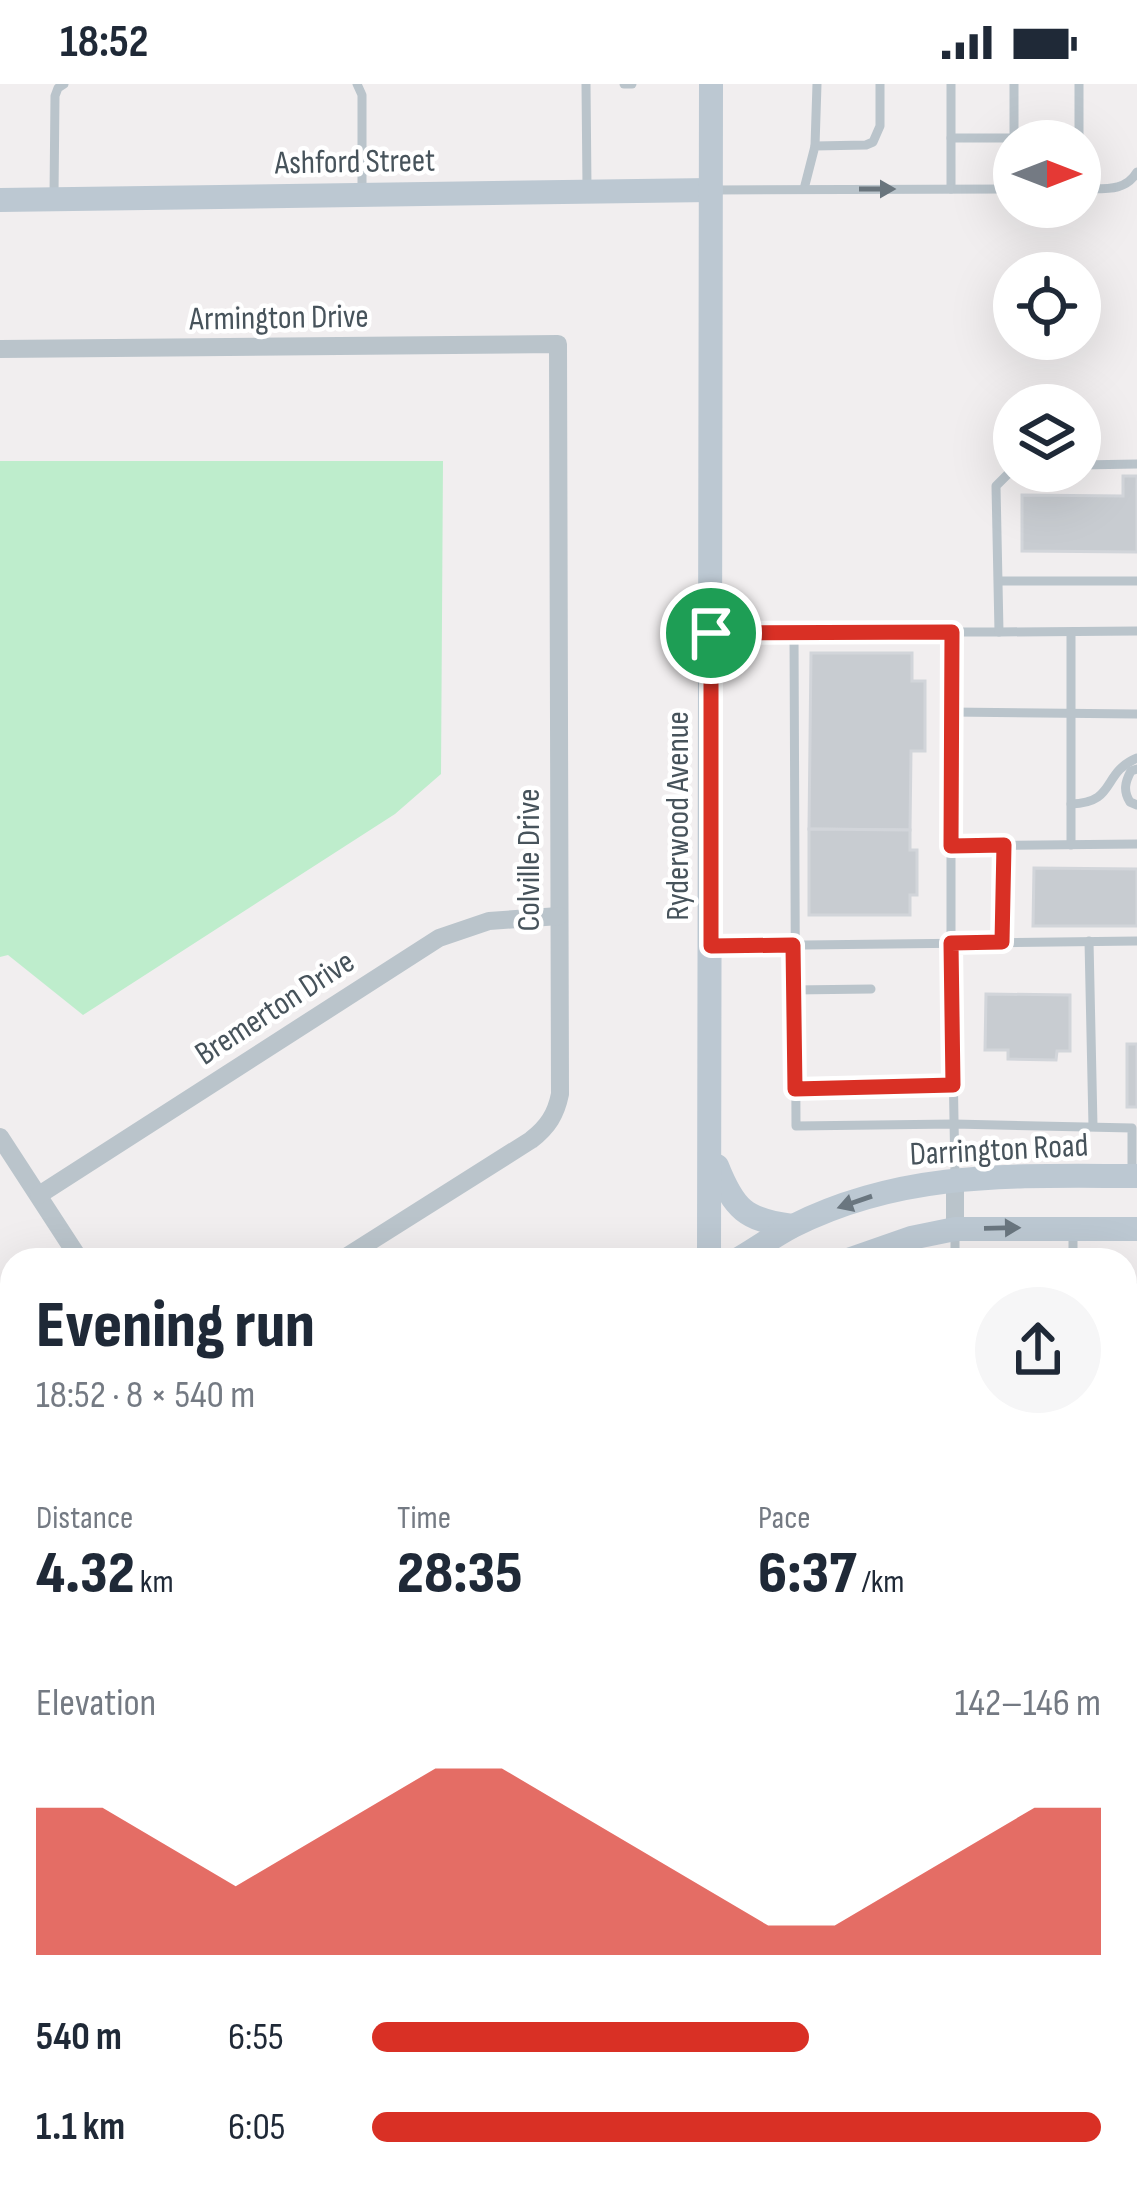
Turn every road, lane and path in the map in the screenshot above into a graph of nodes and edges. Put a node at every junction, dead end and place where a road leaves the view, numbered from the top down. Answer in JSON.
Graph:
{"nodes":[{"id":1,"x":64,"y":84,"type":"edge"},
{"id":2,"x":356,"y":84,"type":"edge"},
{"id":3,"x":586,"y":84,"type":"edge"},
{"id":4,"x":711,"y":84,"type":"edge"},
{"id":5,"x":817,"y":84,"type":"edge"},
{"id":6,"x":880,"y":84,"type":"edge"},
{"id":7,"x":951,"y":84,"type":"edge"},
{"id":8,"x":1014,"y":84,"type":"edge"},
{"id":9,"x":1079,"y":84,"type":"edge"},
{"id":10,"x":1014,"y":120,"type":"edge"},
{"id":11,"x":1079,"y":120,"type":"edge"},
{"id":12,"x":951,"y":138,"type":"junction"},
{"id":13,"x":993,"y":138,"type":"edge"},
{"id":14,"x":815,"y":146,"type":"junction"},
{"id":15,"x":1137,"y":172,"type":"edge"},
{"id":16,"x":1101,"y":188,"type":"edge"},
{"id":17,"x":951,"y":189,"type":"junction"},
{"id":18,"x":993,"y":189,"type":"edge"},
{"id":19,"x":710,"y":190,"type":"junction"},
{"id":20,"x":804,"y":190,"type":"junction"},
{"id":21,"x":587,"y":192,"type":"junction"},
{"id":22,"x":362,"y":195,"type":"junction"},
{"id":23,"x":0,"y":200,"type":"edge"},
{"id":24,"x":54,"y":200,"type":"junction"},
{"id":25,"x":558,"y":344,"type":"joint"},
{"id":26,"x":0,"y":350,"type":"edge"},
{"id":27,"x":1137,"y":464,"type":"edge"},
{"id":28,"x":1101,"y":465,"type":"edge"},
{"id":29,"x":996,"y":492,"type":"edge"},
{"id":30,"x":999,"y":581,"type":"junction"},
{"id":31,"x":1137,"y":581,"type":"edge"},
{"id":32,"x":1137,"y":631,"type":"edge"},
{"id":33,"x":952,"y":632,"type":"junction"},
{"id":34,"x":999,"y":632,"type":"junction"},
{"id":35,"x":1071,"y":632,"type":"junction"},
{"id":36,"x":711,"y":633,"type":"junction"},
{"id":37,"x":794,"y":633,"type":"junction"},
{"id":38,"x":951,"y":712,"type":"junction"},
{"id":39,"x":1071,"y":713,"type":"junction"},
{"id":40,"x":1137,"y":714,"type":"edge"},
{"id":41,"x":1137,"y":758,"type":"edge"},
{"id":42,"x":1137,"y":770,"type":"edge"},
{"id":43,"x":1071,"y":804,"type":"junction"},
{"id":44,"x":1137,"y":805,"type":"edge"},
{"id":45,"x":1137,"y":844,"type":"edge"},
{"id":46,"x":1004,"y":845,"type":"junction"},
{"id":47,"x":1071,"y":845,"type":"junction"},
{"id":48,"x":951,"y":846,"type":"junction"},
{"id":49,"x":559,"y":916,"type":"junction"},
{"id":50,"x":1089,"y":941,"type":"junction"},
{"id":51,"x":1137,"y":941,"type":"edge"},
{"id":52,"x":1002,"y":942,"type":"junction"},
{"id":53,"x":951,"y":943,"type":"junction"},
{"id":54,"x":793,"y":945,"type":"junction"},
{"id":55,"x":711,"y":946,"type":"junction"},
{"id":56,"x":871,"y":988,"type":"dead end"},
{"id":57,"x":794,"y":990,"type":"junction"},
{"id":58,"x":953,"y":1085,"type":"junction"},
{"id":59,"x":795,"y":1089,"type":"junction"},
{"id":60,"x":954,"y":1124,"type":"junction"},
{"id":61,"x":1093,"y":1126,"type":"junction"},
{"id":62,"x":1135,"y":1128,"type":"edge"},
{"id":63,"x":0,"y":1137,"type":"edge"},
{"id":64,"x":711,"y":1152,"type":"junction"},
{"id":65,"x":1135,"y":1176,"type":"edge"},
{"id":66,"x":955,"y":1178,"type":"junction"},
{"id":67,"x":39,"y":1195,"type":"junction"},
{"id":68,"x":792,"y":1226,"type":"junction"},
{"id":69,"x":956,"y":1229,"type":"junction"},
{"id":70,"x":1073,"y":1229,"type":"junction"},
{"id":71,"x":1137,"y":1229,"type":"edge"},
{"id":72,"x":72,"y":1248,"type":"edge"},
{"id":73,"x":360,"y":1248,"type":"edge"},
{"id":74,"x":709,"y":1248,"type":"edge"},
{"id":75,"x":756,"y":1248,"type":"edge"},
{"id":76,"x":882,"y":1248,"type":"edge"},
{"id":77,"x":955,"y":1248,"type":"edge"},
{"id":78,"x":1073,"y":1248,"type":"edge"}],
"edges":[{"from":1,"to":24,"type":"lane"},
{"from":2,"to":22,"type":"lane"},
{"from":3,"to":21,"type":"lane"},
{"from":4,"to":19,"type":"street","name":"Ryderwood Avenue"},
{"from":5,"to":14,"type":"lane"},
{"from":6,"to":14,"type":"lane"},
{"from":7,"to":12,"type":"lane"},
{"from":8,"to":10,"type":"lane"},
{"from":9,"to":11,"type":"lane"},
{"from":12,"to":13,"type":"lane"},
{"from":12,"to":17,"type":"lane"},
{"from":14,"to":20,"type":"lane"},
{"from":15,"to":16,"type":"lane"},
{"from":17,"to":18,"type":"lane"},
{"from":20,"to":17,"type":"lane","one_way":true},
{"from":19,"to":20,"type":"lane"},
{"from":19,"to":21,"type":"street","name":"Ashford Street"},
{"from":19,"to":36,"type":"street","name":"Ryderwood Avenue"},
{"from":21,"to":22,"type":"street","name":"Ashford Street"},
{"from":22,"to":24,"type":"street","name":"Ashford Street"},
{"from":23,"to":24,"type":"street","name":"Ashford Street"},
{"from":25,"to":26,"type":"street","name":"Armington Drive"},
{"from":25,"to":49,"type":"street","name":"Colville Drive"},
{"from":27,"to":28,"type":"lane"},
{"from":29,"to":30,"type":"lane"},
{"from":30,"to":31,"type":"lane"},
{"from":30,"to":34,"type":"lane"},
{"from":32,"to":35,"type":"lane"},
{"from":33,"to":34,"type":"lane"},
{"from":33,"to":37,"type":"lane"},
{"from":33,"to":38,"type":"lane"},
{"from":34,"to":35,"type":"lane"},
{"from":35,"to":39,"type":"lane"},
{"from":36,"to":37,"type":"lane"},
{"from":36,"to":55,"type":"street","name":"Ryderwood Avenue"},
{"from":37,"to":54,"type":"lane"},
{"from":38,"to":39,"type":"lane"},
{"from":38,"to":48,"type":"lane"},
{"from":39,"to":40,"type":"lane"},
{"from":39,"to":43,"type":"lane"},
{"from":41,"to":43,"type":"lane"},
{"from":42,"to":44,"type":"lane"},
{"from":43,"to":47,"type":"lane"},
{"from":45,"to":47,"type":"lane"},
{"from":46,"to":47,"type":"lane"},
{"from":46,"to":48,"type":"lane"},
{"from":46,"to":52,"type":"lane"},
{"from":48,"to":53,"type":"lane"},
{"from":49,"to":67,"type":"street","name":"Bremerton Drive"},
{"from":49,"to":73,"type":"street","name":"Colville Drive"},
{"from":50,"to":51,"type":"lane"},
{"from":50,"to":52,"type":"lane"},
{"from":50,"to":61,"type":"lane"},
{"from":52,"to":53,"type":"lane"},
{"from":53,"to":54,"type":"lane"},
{"from":53,"to":58,"type":"lane"},
{"from":54,"to":55,"type":"lane"},
{"from":54,"to":57,"type":"lane"},
{"from":55,"to":64,"type":"street","name":"Ryderwood Avenue"},
{"from":56,"to":57,"type":"lane"},
{"from":57,"to":59,"type":"lane"},
{"from":58,"to":59,"type":"lane"},
{"from":58,"to":60,"type":"lane"},
{"from":59,"to":60,"type":"lane"},
{"from":60,"to":61,"type":"lane"},
{"from":60,"to":66,"type":"lane"},
{"from":61,"to":62,"type":"lane"},
{"from":62,"to":65,"type":"lane"},
{"from":63,"to":67,"type":"street"},
{"from":64,"to":68,"type":"street"},
{"from":64,"to":74,"type":"street","name":"Ryderwood Avenue"},
{"from":65,"to":66,"type":"street","name":"Darrington Road"},
{"from":66,"to":68,"type":"street","name":"Darrington Road","one_way":true},
{"from":66,"to":69,"type":"street"},
{"from":67,"to":72,"type":"street"},
{"from":68,"to":75,"type":"street","name":"Darrington Road"},
{"from":69,"to":70,"type":"street","one_way":true},
{"from":69,"to":76,"type":"street"},
{"from":69,"to":77,"type":"lane"},
{"from":70,"to":71,"type":"street"},
{"from":70,"to":78,"type":"lane"}]}
